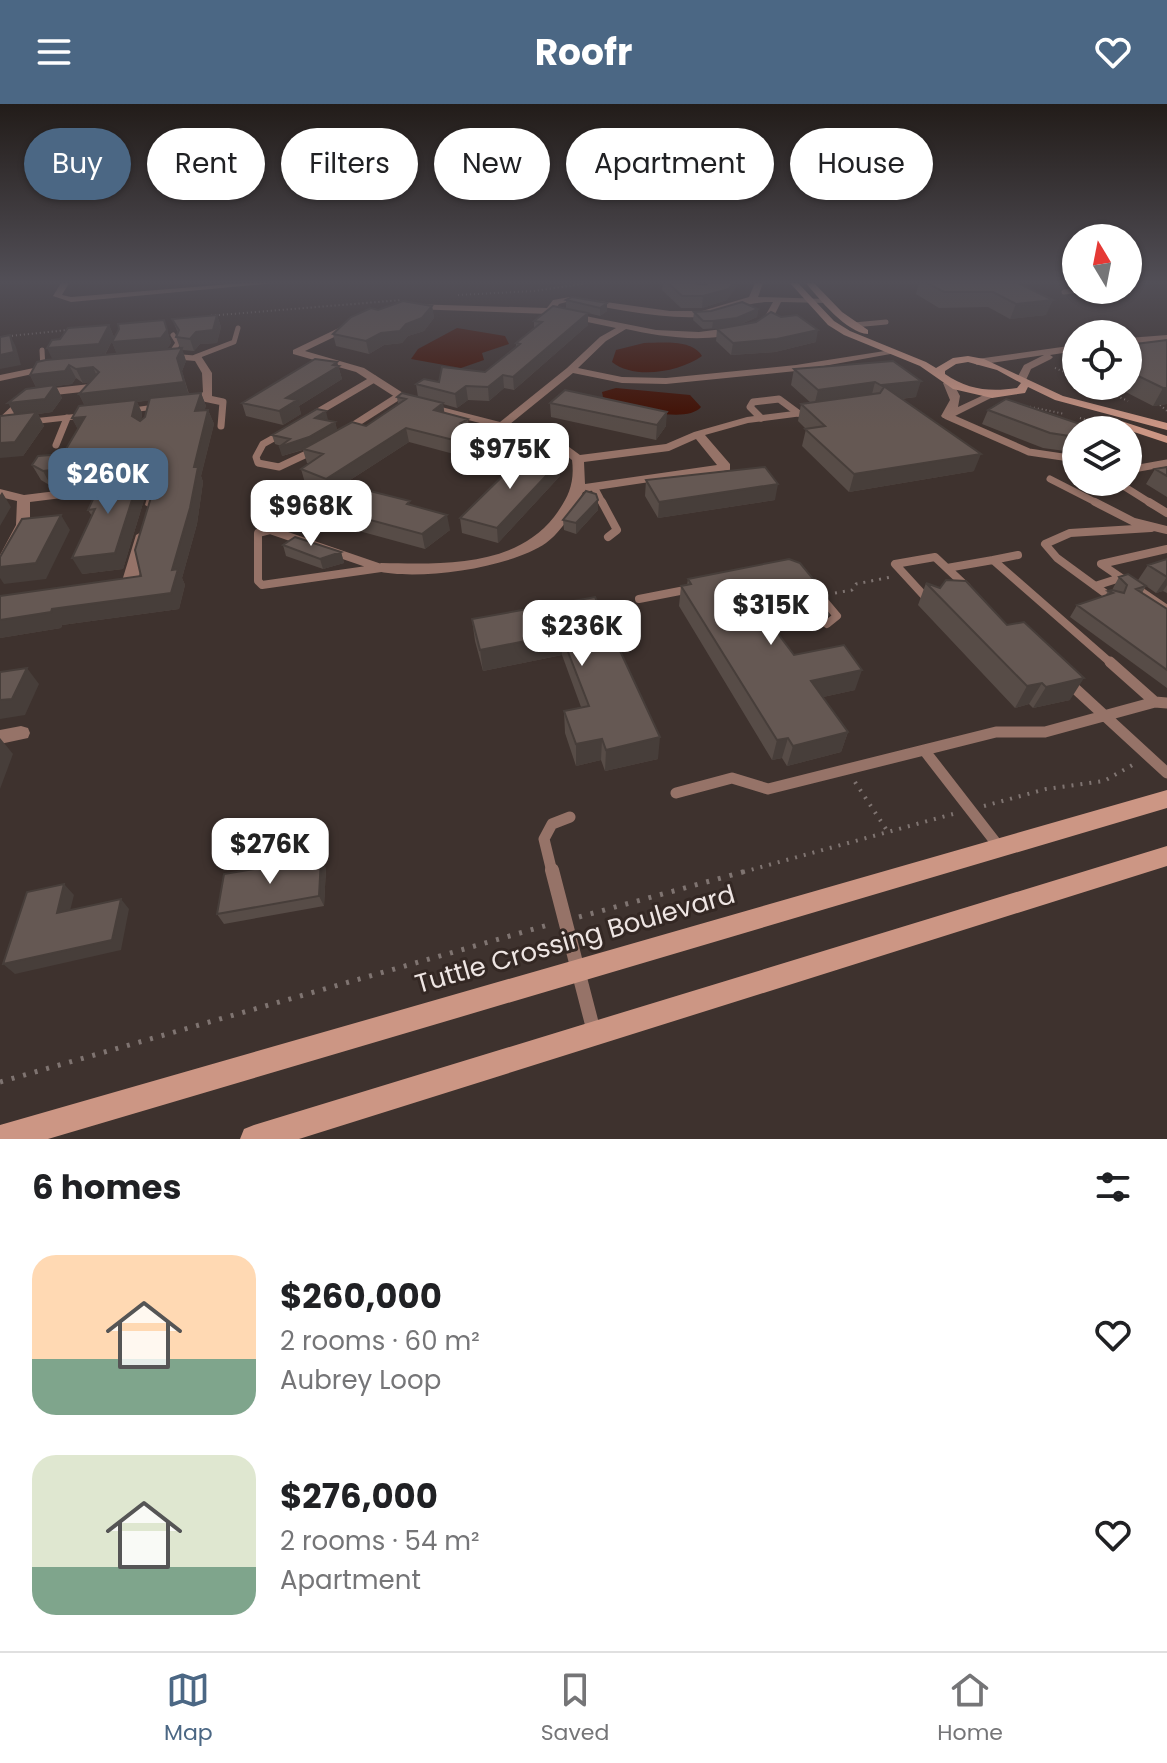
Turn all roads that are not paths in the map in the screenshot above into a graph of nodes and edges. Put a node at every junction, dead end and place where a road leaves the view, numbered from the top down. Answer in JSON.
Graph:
{"nodes":[{"id":1,"x":237,"y":331,"type":"edge"},
{"id":2,"x":339,"y":331,"type":"edge"},
{"id":3,"x":616,"y":331,"type":"edge"},
{"id":4,"x":658,"y":331,"type":"edge"},
{"id":5,"x":729,"y":331,"type":"edge"},
{"id":6,"x":845,"y":331,"type":"edge"},
{"id":7,"x":865,"y":331,"type":"edge"},
{"id":8,"x":173,"y":335,"type":"edge"},
{"id":9,"x":1167,"y":336,"type":"edge"},
{"id":10,"x":1151,"y":339,"type":"junction"},
{"id":11,"x":1142,"y":340,"type":"edge"},
{"id":12,"x":864,"y":342,"type":"junction"},
{"id":13,"x":1167,"y":344,"type":"edge"},
{"id":14,"x":42,"y":350,"type":"dead end"},
{"id":15,"x":1058,"y":350,"type":"junction"},
{"id":16,"x":1062,"y":350,"type":"edge"},
{"id":17,"x":891,"y":353,"type":"junction"},
{"id":18,"x":170,"y":355,"type":"junction"},
{"id":19,"x":155,"y":357,"type":"edge"},
{"id":20,"x":195,"y":357,"type":"junction"},
{"id":21,"x":964,"y":361,"type":"junction"},
{"id":22,"x":977,"y":362,"type":"junction"},
{"id":23,"x":66,"y":366,"type":"edge"},
{"id":24,"x":43,"y":369,"type":"junction"},
{"id":25,"x":571,"y":370,"type":"junction"},
{"id":26,"x":734,"y":372,"type":"junction"},
{"id":27,"x":0,"y":378,"type":"edge"},
{"id":28,"x":374,"y":379,"type":"junction"},
{"id":29,"x":944,"y":379,"type":"junction"},
{"id":30,"x":1024,"y":380,"type":"junction"},
{"id":31,"x":99,"y":387,"type":"edge"},
{"id":32,"x":39,"y":394,"type":"edge"},
{"id":33,"x":992,"y":395,"type":"junction"},
{"id":34,"x":1005,"y":395,"type":"junction"},
{"id":35,"x":31,"y":396,"type":"edge"},
{"id":36,"x":399,"y":396,"type":"junction"},
{"id":37,"x":204,"y":398,"type":"junction"},
{"id":38,"x":833,"y":409,"type":"edge"},
{"id":39,"x":798,"y":413,"type":"junction"},
{"id":40,"x":947,"y":416,"type":"junction"},
{"id":41,"x":1093,"y":416,"type":"edge"},
{"id":42,"x":67,"y":418,"type":"junction"},
{"id":43,"x":761,"y":418,"type":"junction"},
{"id":44,"x":0,"y":423,"type":"edge"},
{"id":45,"x":300,"y":423,"type":"edge"},
{"id":46,"x":504,"y":424,"type":"junction"},
{"id":47,"x":221,"y":426,"type":"dead end"},
{"id":48,"x":1167,"y":427,"type":"edge"},
{"id":49,"x":288,"y":430,"type":"edge"},
{"id":50,"x":1142,"y":433,"type":"edge"},
{"id":51,"x":698,"y":434,"type":"junction"},
{"id":52,"x":335,"y":437,"type":"edge"},
{"id":53,"x":1167,"y":440,"type":"edge"},
{"id":54,"x":56,"y":445,"type":"dead end"},
{"id":55,"x":322,"y":445,"type":"edge"},
{"id":56,"x":1062,"y":458,"type":"edge"},
{"id":57,"x":578,"y":459,"type":"junction"},
{"id":58,"x":1167,"y":463,"type":"edge"},
{"id":59,"x":1142,"y":467,"type":"edge"},
{"id":60,"x":1050,"y":479,"type":"dead end"},
{"id":61,"x":594,"y":487,"type":"junction"},
{"id":62,"x":579,"y":489,"type":"junction"},
{"id":63,"x":0,"y":493,"type":"edge"},
{"id":64,"x":1140,"y":496,"type":"edge"},
{"id":65,"x":24,"y":499,"type":"junction"},
{"id":66,"x":1167,"y":513,"type":"edge"},
{"id":67,"x":1151,"y":528,"type":"junction"},
{"id":68,"x":1167,"y":530,"type":"edge"},
{"id":69,"x":608,"y":537,"type":"dead end"},
{"id":70,"x":1167,"y":549,"type":"edge"},
{"id":71,"x":1018,"y":555,"type":"dead end"},
{"id":72,"x":993,"y":560,"type":"junction"},
{"id":73,"x":381,"y":568,"type":"junction"},
{"id":74,"x":947,"y":568,"type":"junction"},
{"id":75,"x":0,"y":569,"type":"edge"},
{"id":76,"x":1120,"y":578,"type":"junction"},
{"id":77,"x":1095,"y":586,"type":"junction"},
{"id":78,"x":812,"y":587,"type":"edge"},
{"id":79,"x":697,"y":588,"type":"edge"},
{"id":80,"x":92,"y":591,"type":"edge"},
{"id":81,"x":639,"y":599,"type":"dead end"},
{"id":82,"x":1113,"y":599,"type":"edge"},
{"id":83,"x":980,"y":600,"type":"edge"},
{"id":84,"x":930,"y":602,"type":"edge"},
{"id":85,"x":1167,"y":609,"type":"edge"},
{"id":86,"x":827,"y":624,"type":"dead end"},
{"id":87,"x":1059,"y":674,"type":"edge"},
{"id":88,"x":1161,"y":702,"type":"edge"},
{"id":89,"x":1103,"y":716,"type":"junction"},
{"id":90,"x":21,"y":733,"type":"dead end"},
{"id":91,"x":0,"y":737,"type":"edge"},
{"id":92,"x":924,"y":750,"type":"junction"},
{"id":93,"x":1167,"y":773,"type":"edge"},
{"id":94,"x":676,"y":793,"type":"dead end"},
{"id":95,"x":1167,"y":799,"type":"edge"},
{"id":96,"x":570,"y":817,"type":"dead end"},
{"id":97,"x":1000,"y":848,"type":"junction"},
{"id":98,"x":1167,"y":856,"type":"edge"},
{"id":99,"x":577,"y":968,"type":"junction"},
{"id":100,"x":594,"y":1032,"type":"junction"},
{"id":101,"x":0,"y":1139,"type":"edge"},
{"id":102,"x":254,"y":1139,"type":"edge"}],
"edges":[{"from":1,"to":20,"type":"lane"},
{"from":2,"to":28,"type":"street"},
{"from":3,"to":25,"type":"street"},
{"from":4,"to":5,"type":"street"},
{"from":6,"to":12,"type":"main road"},
{"from":7,"to":21,"type":"main road"},
{"from":8,"to":18,"type":"lane"},
{"from":9,"to":10,"type":"street"},
{"from":10,"to":11,"type":"street"},
{"from":10,"to":13,"type":"lane"},
{"from":12,"to":17,"type":"main road"},
{"from":12,"to":26,"type":"street"},
{"from":14,"to":24,"type":"lane"},
{"from":15,"to":16,"type":"street"},
{"from":15,"to":22,"type":"street"},
{"from":15,"to":30,"type":"street"},
{"from":17,"to":26,"type":"street"},
{"from":17,"to":29,"type":"main road"},
{"from":18,"to":19,"type":"street"},
{"from":18,"to":20,"type":"street"},
{"from":20,"to":37,"type":"street"},
{"from":21,"to":22,"type":"main road"},
{"from":21,"to":29,"type":"main road"},
{"from":22,"to":30,"type":"main road"},
{"from":23,"to":24,"type":"street"},
{"from":24,"to":27,"type":"street"},
{"from":25,"to":26,"type":"street"},
{"from":25,"to":46,"type":"street"},
{"from":28,"to":36,"type":"street"},
{"from":28,"to":45,"type":"lane"},
{"from":29,"to":33,"type":"main road"},
{"from":29,"to":40,"type":"street"},
{"from":30,"to":34,"type":"main road"},
{"from":30,"to":48,"type":"main road"},
{"from":31,"to":32,"type":"lane"},
{"from":33,"to":34,"type":"main road"},
{"from":33,"to":40,"type":"street"},
{"from":34,"to":41,"type":"main road"},
{"from":35,"to":44,"type":"lane"},
{"from":36,"to":46,"type":"street"},
{"from":36,"to":52,"type":"lane"},
{"from":37,"to":42,"type":"street"},
{"from":37,"to":47,"type":"lane"},
{"from":38,"to":39,"type":"street"},
{"from":39,"to":43,"type":"street"},
{"from":39,"to":43,"type":"lane"},
{"from":40,"to":56,"type":"lane"},
{"from":42,"to":44,"type":"street"},
{"from":42,"to":54,"type":"lane"},
{"from":43,"to":51,"type":"street"},
{"from":46,"to":57,"type":"street"},
{"from":49,"to":55,"type":"lane"},
{"from":50,"to":53,"type":"main road"},
{"from":51,"to":57,"type":"street"},
{"from":51,"to":61,"type":"street"},
{"from":57,"to":62,"type":"street"},
{"from":58,"to":59,"type":"lane"},
{"from":60,"to":67,"type":"lane"},
{"from":61,"to":62,"type":"street"},
{"from":61,"to":69,"type":"lane"},
{"from":62,"to":73,"type":"street"},
{"from":63,"to":65,"type":"street"},
{"from":64,"to":66,"type":"lane"},
{"from":65,"to":75,"type":"street"},
{"from":65,"to":80,"type":"street"},
{"from":67,"to":68,"type":"lane"},
{"from":67,"to":77,"type":"lane"},
{"from":70,"to":76,"type":"lane"},
{"from":71,"to":72,"type":"lane"},
{"from":72,"to":74,"type":"lane"},
{"from":72,"to":88,"type":"lane"},
{"from":73,"to":73,"type":"lane"},
{"from":74,"to":83,"type":"lane"},
{"from":74,"to":84,"type":"lane"},
{"from":76,"to":77,"type":"lane"},
{"from":76,"to":85,"type":"lane"},
{"from":77,"to":82,"type":"lane"},
{"from":78,"to":86,"type":"lane"},
{"from":79,"to":81,"type":"lane"},
{"from":87,"to":89,"type":"lane"},
{"from":88,"to":89,"type":"lane"},
{"from":89,"to":92,"type":"lane"},
{"from":89,"to":93,"type":"lane"},
{"from":90,"to":91,"type":"street"},
{"from":92,"to":94,"type":"lane"},
{"from":92,"to":97,"type":"lane"},
{"from":95,"to":97,"type":"main road","name":"Tuttle Crossing Boulevard"},
{"from":96,"to":99,"type":"lane"},
{"from":97,"to":99,"type":"main road","name":"Tuttle Crossing Boulevard"},
{"from":98,"to":100,"type":"main road"},
{"from":99,"to":100,"type":"lane"},
{"from":99,"to":101,"type":"main road","name":"Tuttle Crossing Boulevard"},
{"from":100,"to":102,"type":"main road"}]}
